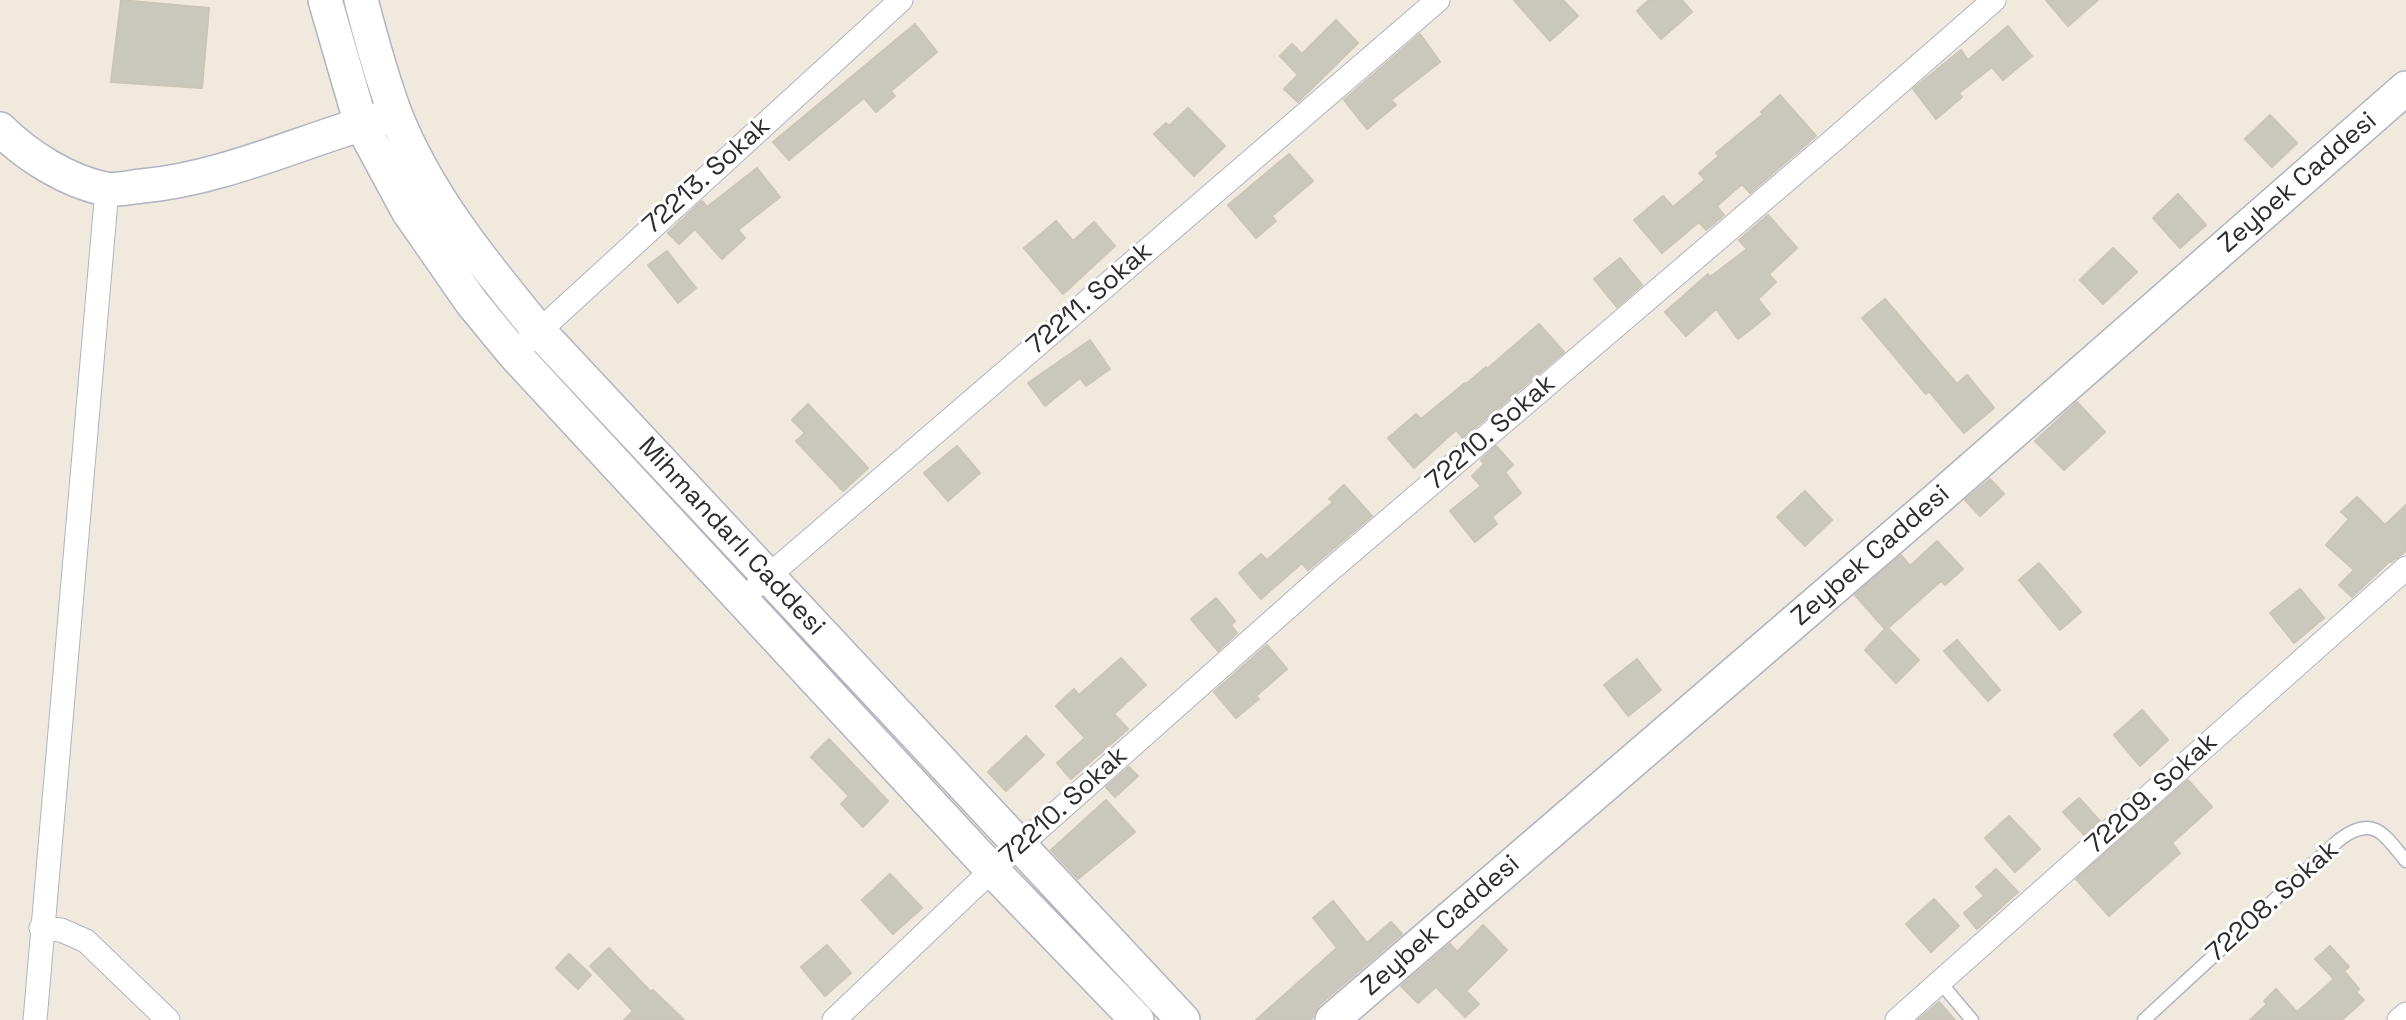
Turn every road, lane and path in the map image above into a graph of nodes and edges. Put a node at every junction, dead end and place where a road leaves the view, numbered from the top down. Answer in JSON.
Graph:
{"nodes":[{"id":1,"x":325,"y":0,"type":"edge"},
{"id":2,"x":361,"y":0,"type":"edge"},
{"id":3,"x":901,"y":0,"type":"edge"},
{"id":4,"x":1438,"y":0,"type":"edge"},
{"id":5,"x":1994,"y":0,"type":"edge"},
{"id":6,"x":2406,"y":88,"type":"edge"},
{"id":7,"x":396,"y":115,"type":"junction"},
{"id":8,"x":361,"y":124,"type":"junction"},
{"id":9,"x":0,"y":128,"type":"edge"},
{"id":10,"x":107,"y":189,"type":"junction"},
{"id":11,"x":539,"y":331,"type":"junction"},
{"id":12,"x":514,"y":354,"type":"junction"},
{"id":13,"x":2406,"y":568,"type":"edge"},
{"id":14,"x":768,"y":577,"type":"junction"},
{"id":15,"x":742,"y":599,"type":"junction"},
{"id":16,"x":1019,"y":846,"type":"junction"},
{"id":17,"x":2406,"y":861,"type":"edge"},
{"id":18,"x":992,"y":870,"type":"junction"},
{"id":19,"x":41,"y":928,"type":"junction"},
{"id":20,"x":1940,"y":982,"type":"junction"},
{"id":21,"x":2406,"y":1014,"type":"edge"},
{"id":22,"x":35,"y":1020,"type":"edge"},
{"id":23,"x":168,"y":1020,"type":"edge"},
{"id":24,"x":834,"y":1020,"type":"edge"},
{"id":25,"x":1137,"y":1020,"type":"edge"},
{"id":26,"x":1183,"y":1020,"type":"edge"},
{"id":27,"x":1332,"y":1020,"type":"edge"},
{"id":28,"x":1897,"y":1020,"type":"edge"},
{"id":29,"x":1972,"y":1020,"type":"edge"},
{"id":30,"x":2144,"y":1020,"type":"edge"},
{"id":31,"x":2399,"y":1020,"type":"edge"}],
"edges":[{"from":1,"to":8,"type":"street","name":"Mihmandarlı Caddesi"},
{"from":2,"to":7,"type":"street","name":"Mihmandarlı Caddesi"},
{"from":3,"to":11,"type":"street","name":"72213. Sokak"},
{"from":4,"to":14,"type":"street","name":"72211. Sokak"},
{"from":5,"to":16,"type":"street","name":"72210. Sokak"},
{"from":6,"to":27,"type":"street","name":"Zeybek Caddesi"},
{"from":7,"to":8,"type":"street"},
{"from":7,"to":11,"type":"street","name":"Mihmandarlı Caddesi"},
{"from":8,"to":10,"type":"street"},
{"from":8,"to":12,"type":"street","name":"Mihmandarlı Caddesi"},
{"from":9,"to":10,"type":"street"},
{"from":10,"to":19,"type":"street"},
{"from":11,"to":12,"type":"street","name":"72213. Sokak"},
{"from":11,"to":14,"type":"street","name":"Mihmandarlı Caddesi"},
{"from":12,"to":15,"type":"street","name":"Mihmandarlı Caddesi"},
{"from":13,"to":20,"type":"street","name":"72209. Sokak"},
{"from":14,"to":15,"type":"street","name":"72211. Sokak"},
{"from":14,"to":16,"type":"street","name":"Mihmandarlı Caddesi"},
{"from":15,"to":18,"type":"street","name":"Mihmandarlı Caddesi"},
{"from":16,"to":18,"type":"street","name":"72210. Sokak"},
{"from":16,"to":26,"type":"street","name":"Mihmandarlı Caddesi"},
{"from":17,"to":30,"type":"lane","name":"72208. Sokak"},
{"from":18,"to":24,"type":"street","name":"72210. Sokak"},
{"from":18,"to":25,"type":"street","name":"Mihmandarlı Caddesi"},
{"from":19,"to":22,"type":"street"},
{"from":19,"to":23,"type":"street"},
{"from":20,"to":28,"type":"street","name":"72209. Sokak"},
{"from":20,"to":29,"type":"lane"},
{"from":21,"to":31,"type":"street"}]}
